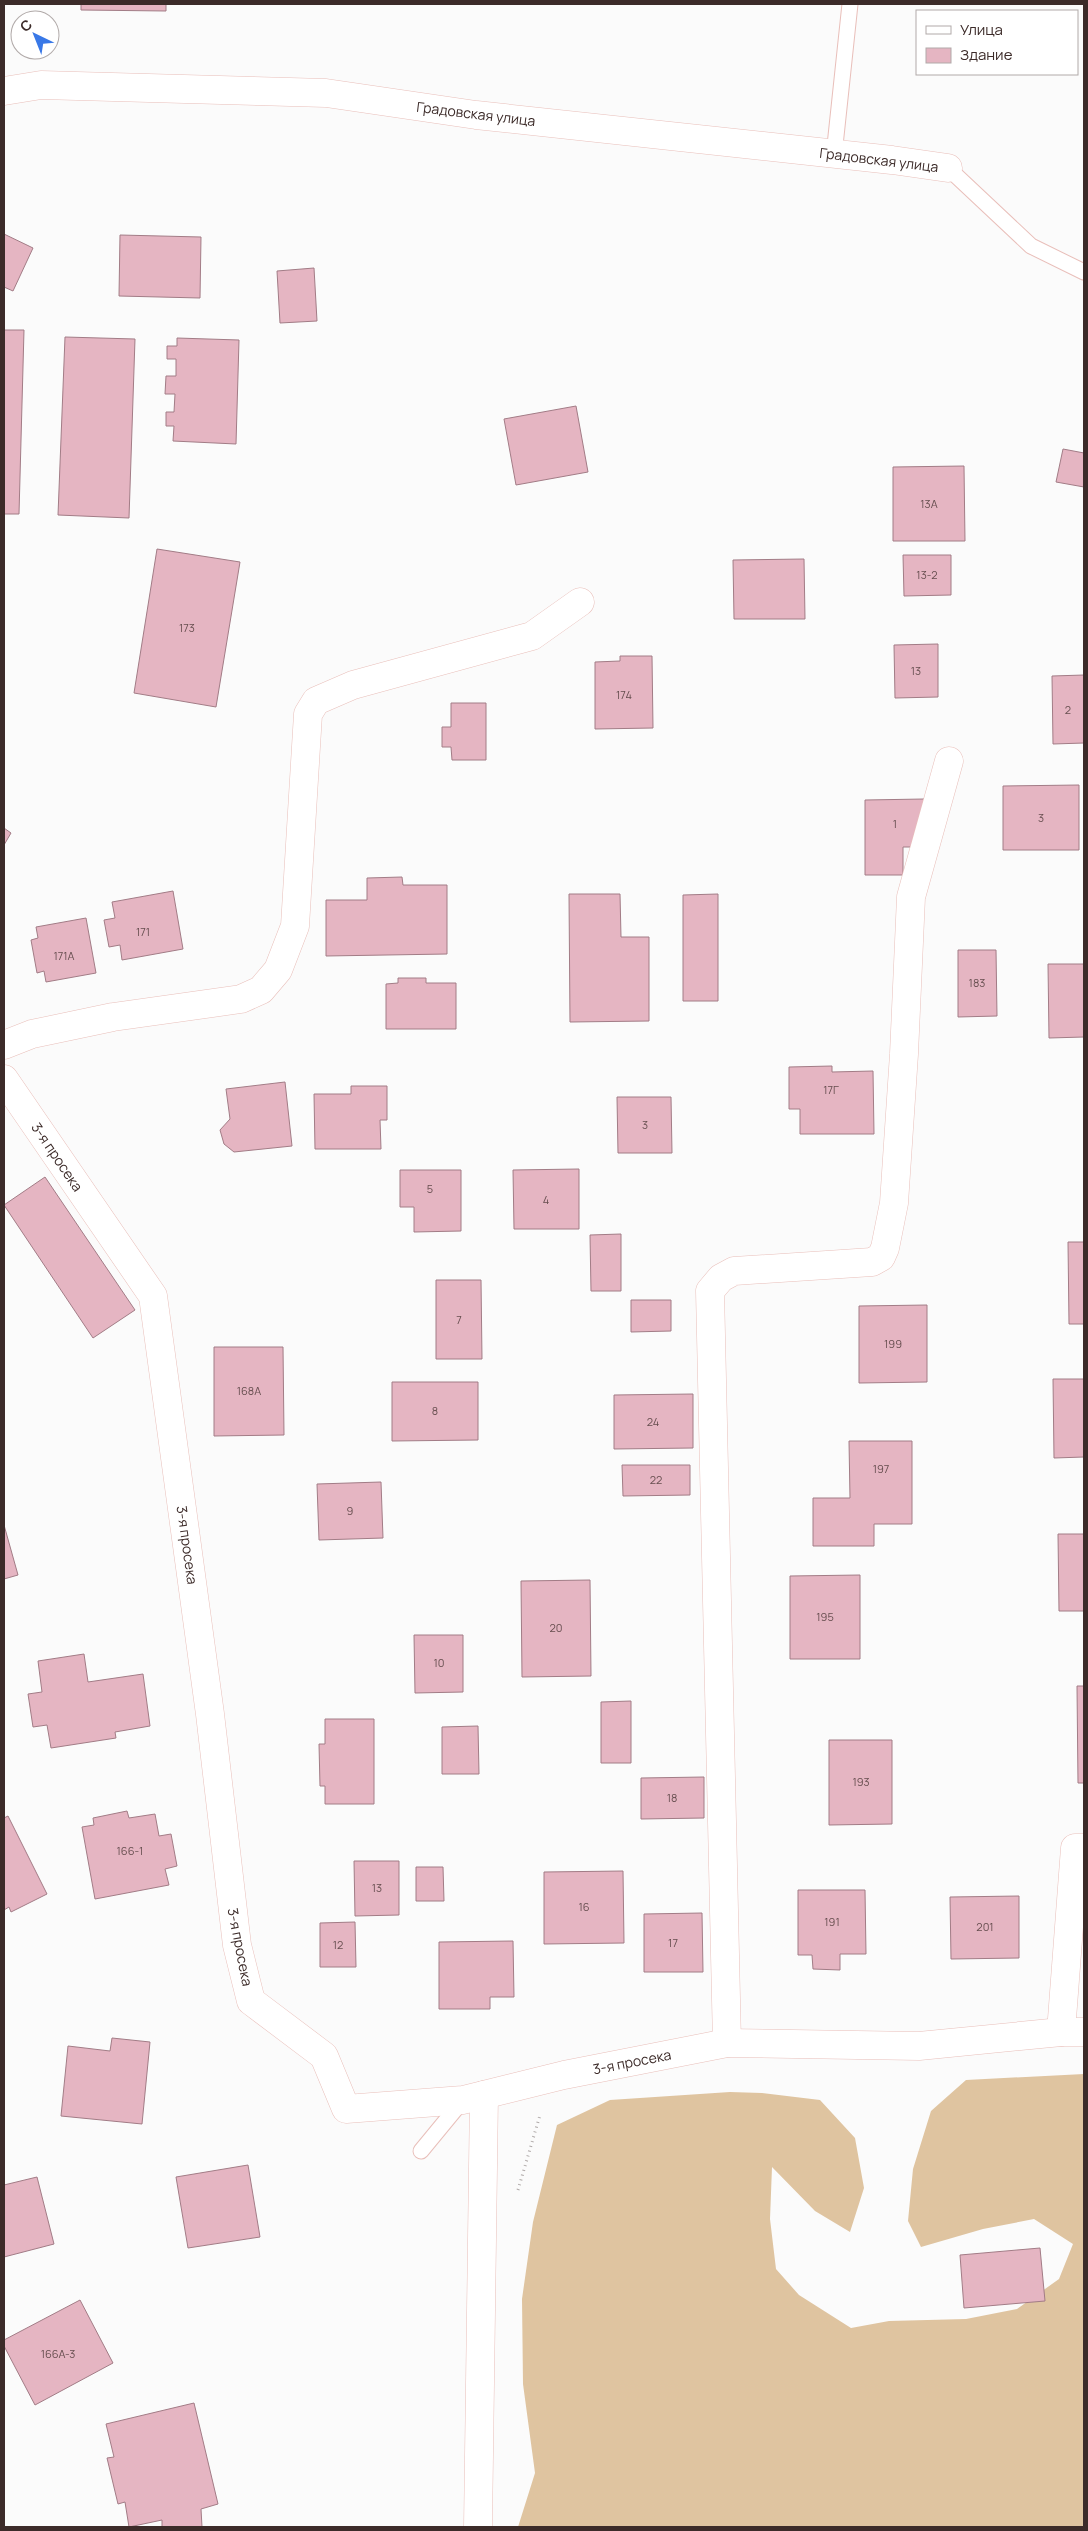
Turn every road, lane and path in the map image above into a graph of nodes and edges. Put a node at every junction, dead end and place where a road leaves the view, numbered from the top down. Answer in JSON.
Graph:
{"nodes":[{"id":1,"x":850,"y":4,"type":"edge"},
{"id":2,"x":4,"y":91,"type":"edge"},
{"id":3,"x":834,"y":155,"type":"junction"},
{"id":4,"x":948,"y":168,"type":"joint"},
{"id":5,"x":1084,"y":272,"type":"edge"},
{"id":6,"x":580,"y":602,"type":"dead end"},
{"id":7,"x":949,"y":760,"type":"dead end"},
{"id":8,"x":4,"y":1045,"type":"edge"},
{"id":9,"x":4,"y":1079,"type":"edge"},
{"id":10,"x":1084,"y":1848,"type":"edge"},
{"id":11,"x":1073,"y":2032,"type":"edge"},
{"id":12,"x":727,"y":2043,"type":"junction"},
{"id":13,"x":473,"y":2097,"type":"junction"},
{"id":14,"x":421,"y":2151,"type":"dead end"},
{"id":15,"x":478,"y":2527,"type":"edge"}],
"edges":[{"from":1,"to":3,"type":"lane"},
{"from":2,"to":3,"type":"street","name":"Градовская улица"},
{"from":3,"to":4,"type":"street","name":"Градовская улица"},
{"from":4,"to":5,"type":"lane"},
{"from":6,"to":8,"type":"street"},
{"from":7,"to":12,"type":"street"},
{"from":9,"to":13,"type":"street","name":"3-я просека"},
{"from":10,"to":11,"type":"street"},
{"from":11,"to":12,"type":"street","name":"3-я просека"},
{"from":12,"to":13,"type":"street","name":"3-я просека"},
{"from":13,"to":14,"type":"lane"},
{"from":13,"to":15,"type":"street"}]}
